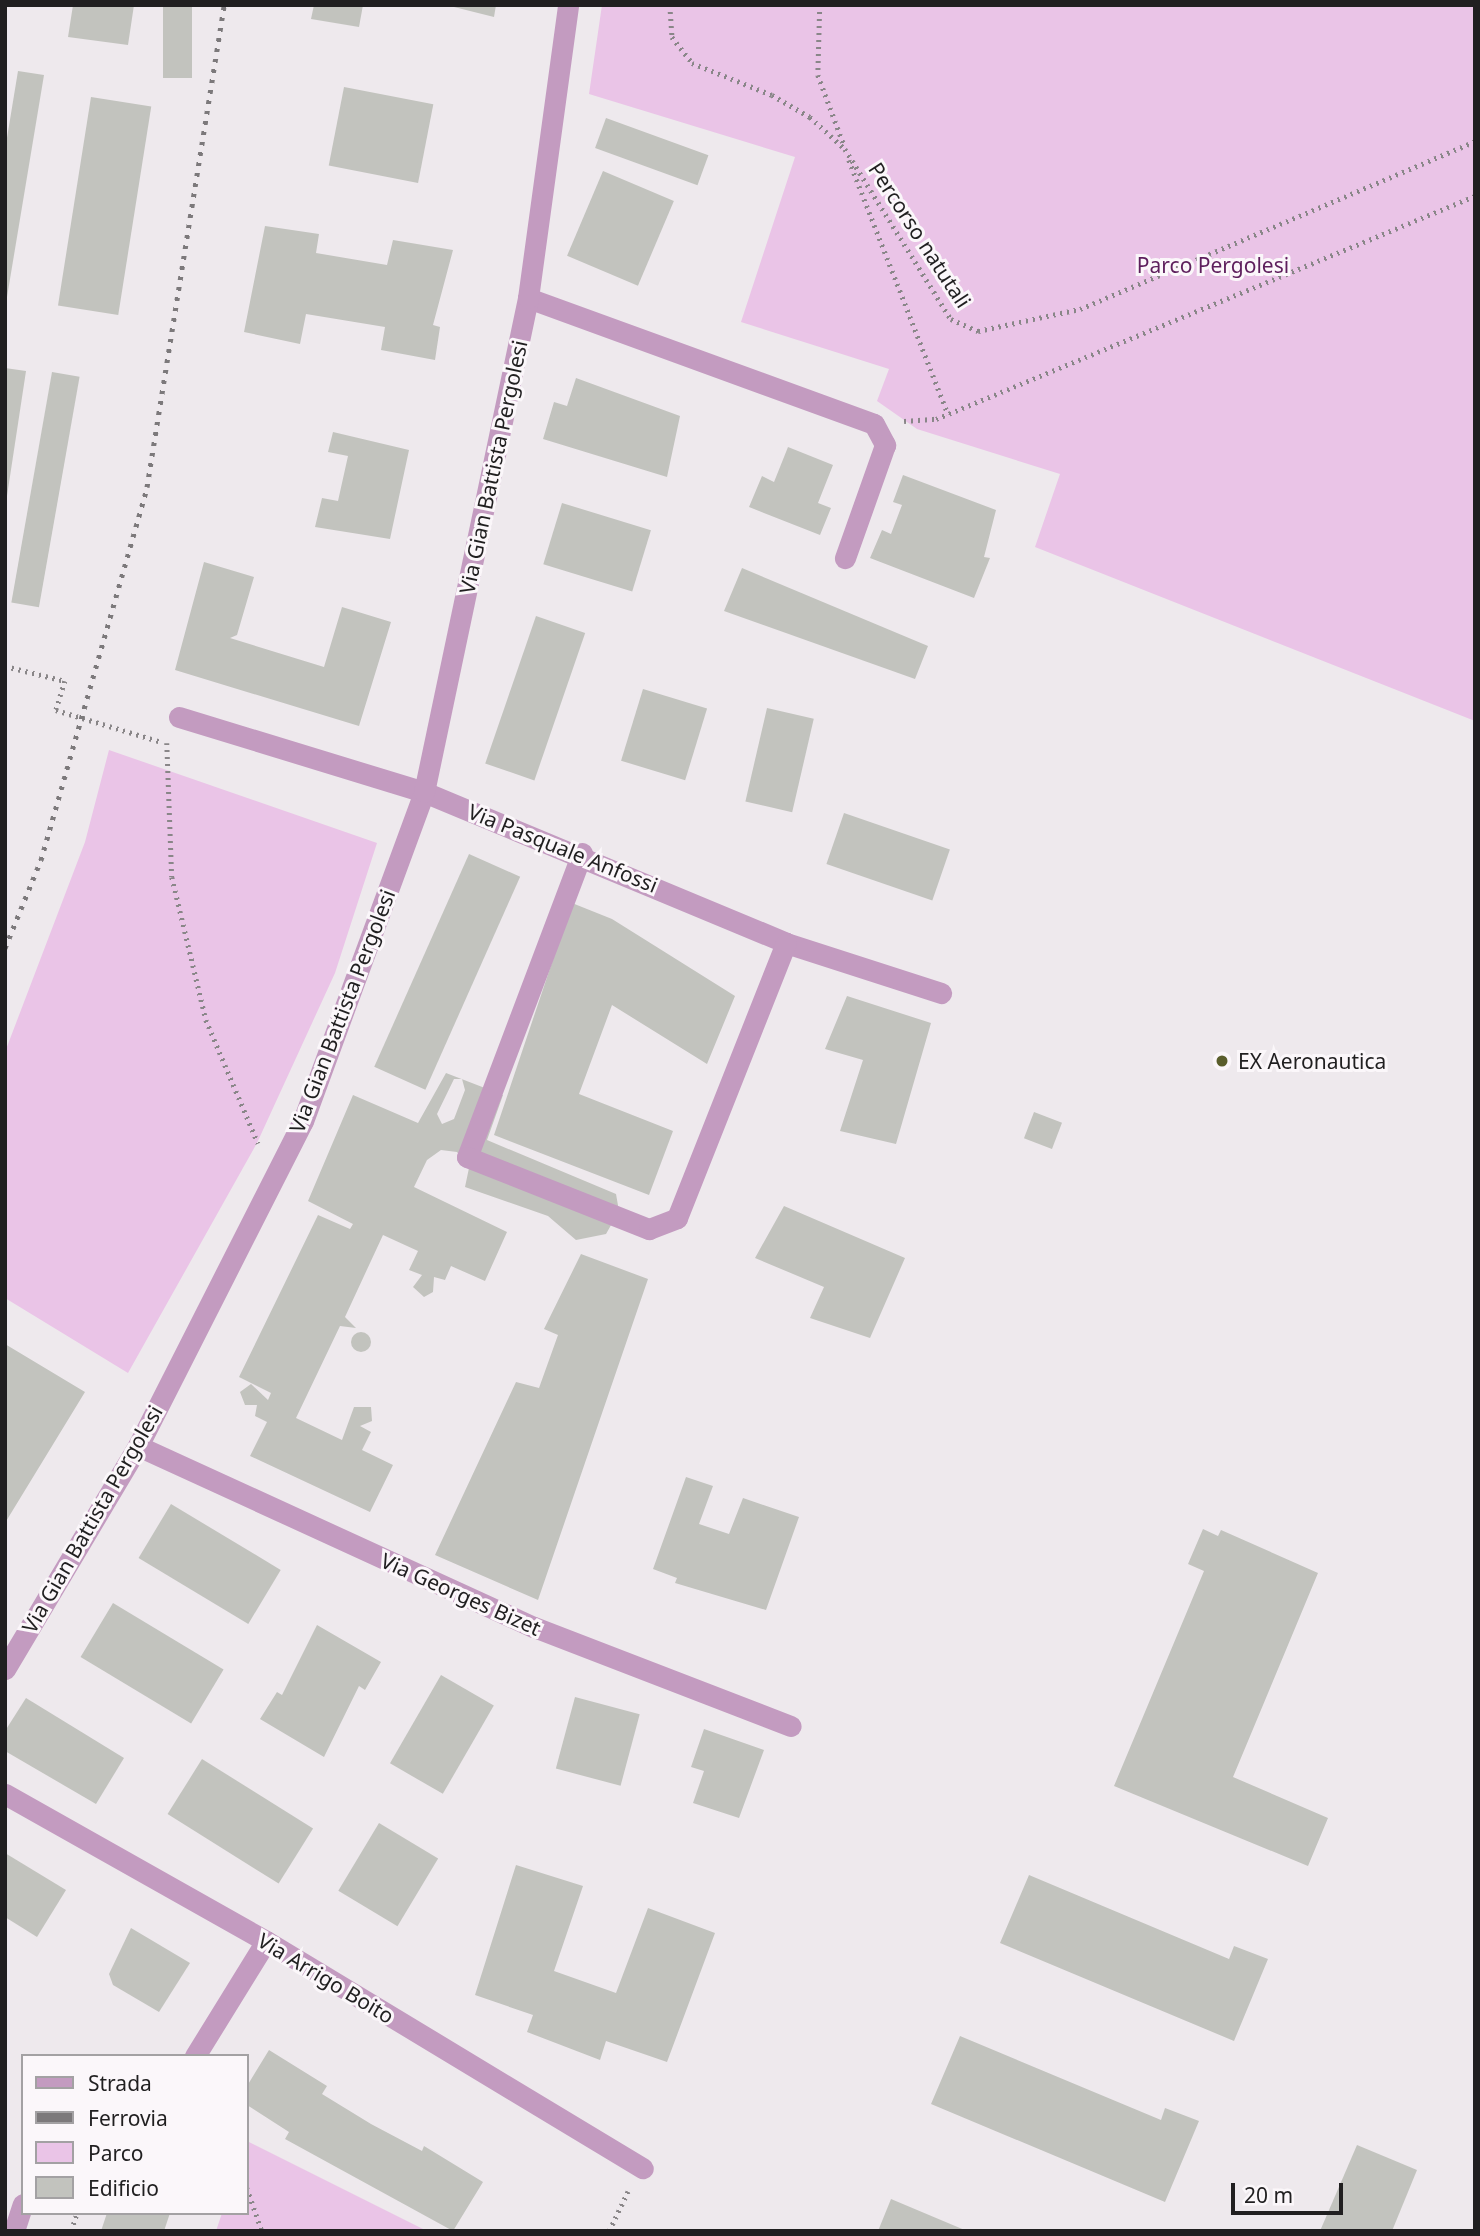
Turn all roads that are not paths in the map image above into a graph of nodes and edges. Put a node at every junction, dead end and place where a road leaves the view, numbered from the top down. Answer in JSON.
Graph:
{"nodes":[{"id":1,"x":568,"y":5,"type":"edge"},
{"id":2,"x":528,"y":298,"type":"junction"},
{"id":3,"x":845,"y":558,"type":"dead end"},
{"id":4,"x":178,"y":717,"type":"dead end"},
{"id":5,"x":424,"y":792,"type":"junction"},
{"id":6,"x":582,"y":853,"type":"junction"},
{"id":7,"x":786,"y":943,"type":"junction"},
{"id":8,"x":941,"y":993,"type":"dead end"},
{"id":9,"x":138,"y":1446,"type":"junction"},
{"id":10,"x":5,"y":1669,"type":"edge"},
{"id":11,"x":791,"y":1726,"type":"dead end"},
{"id":12,"x":5,"y":1794,"type":"edge"},
{"id":13,"x":266,"y":1941,"type":"junction"},
{"id":14,"x":196,"y":2054,"type":"edge"},
{"id":15,"x":641,"y":2168,"type":"road end"},
{"id":16,"x":21,"y":2210,"type":"edge"},
{"id":17,"x":14,"y":2231,"type":"edge"}],
"edges":[{"from":1,"to":2,"type":"street","name":"Via Gian Battista Pergolesi"},
{"from":2,"to":3,"type":"street"},
{"from":2,"to":5,"type":"street","name":"Via Gian Battista Pergolesi"},
{"from":4,"to":5,"type":"street","name":"Via Pasquale Anfossi"},
{"from":5,"to":6,"type":"street","name":"Via Pasquale Anfossi"},
{"from":5,"to":9,"type":"street","name":"Via Gian Battista Pergolesi"},
{"from":6,"to":7,"type":"street","name":"Via Pasquale Anfossi"},
{"from":6,"to":7,"type":"street"},
{"from":7,"to":8,"type":"street","name":"Via Pasquale Anfossi"},
{"from":9,"to":10,"type":"street","name":"Via Gian Battista Pergolesi"},
{"from":9,"to":11,"type":"street","name":"Via Georges Bizet"},
{"from":12,"to":13,"type":"street","name":"Via Arrigo Boito"},
{"from":13,"to":14,"type":"street"},
{"from":13,"to":15,"type":"street","name":"Via Arrigo Boito"},
{"from":16,"to":17,"type":"street"}]}
